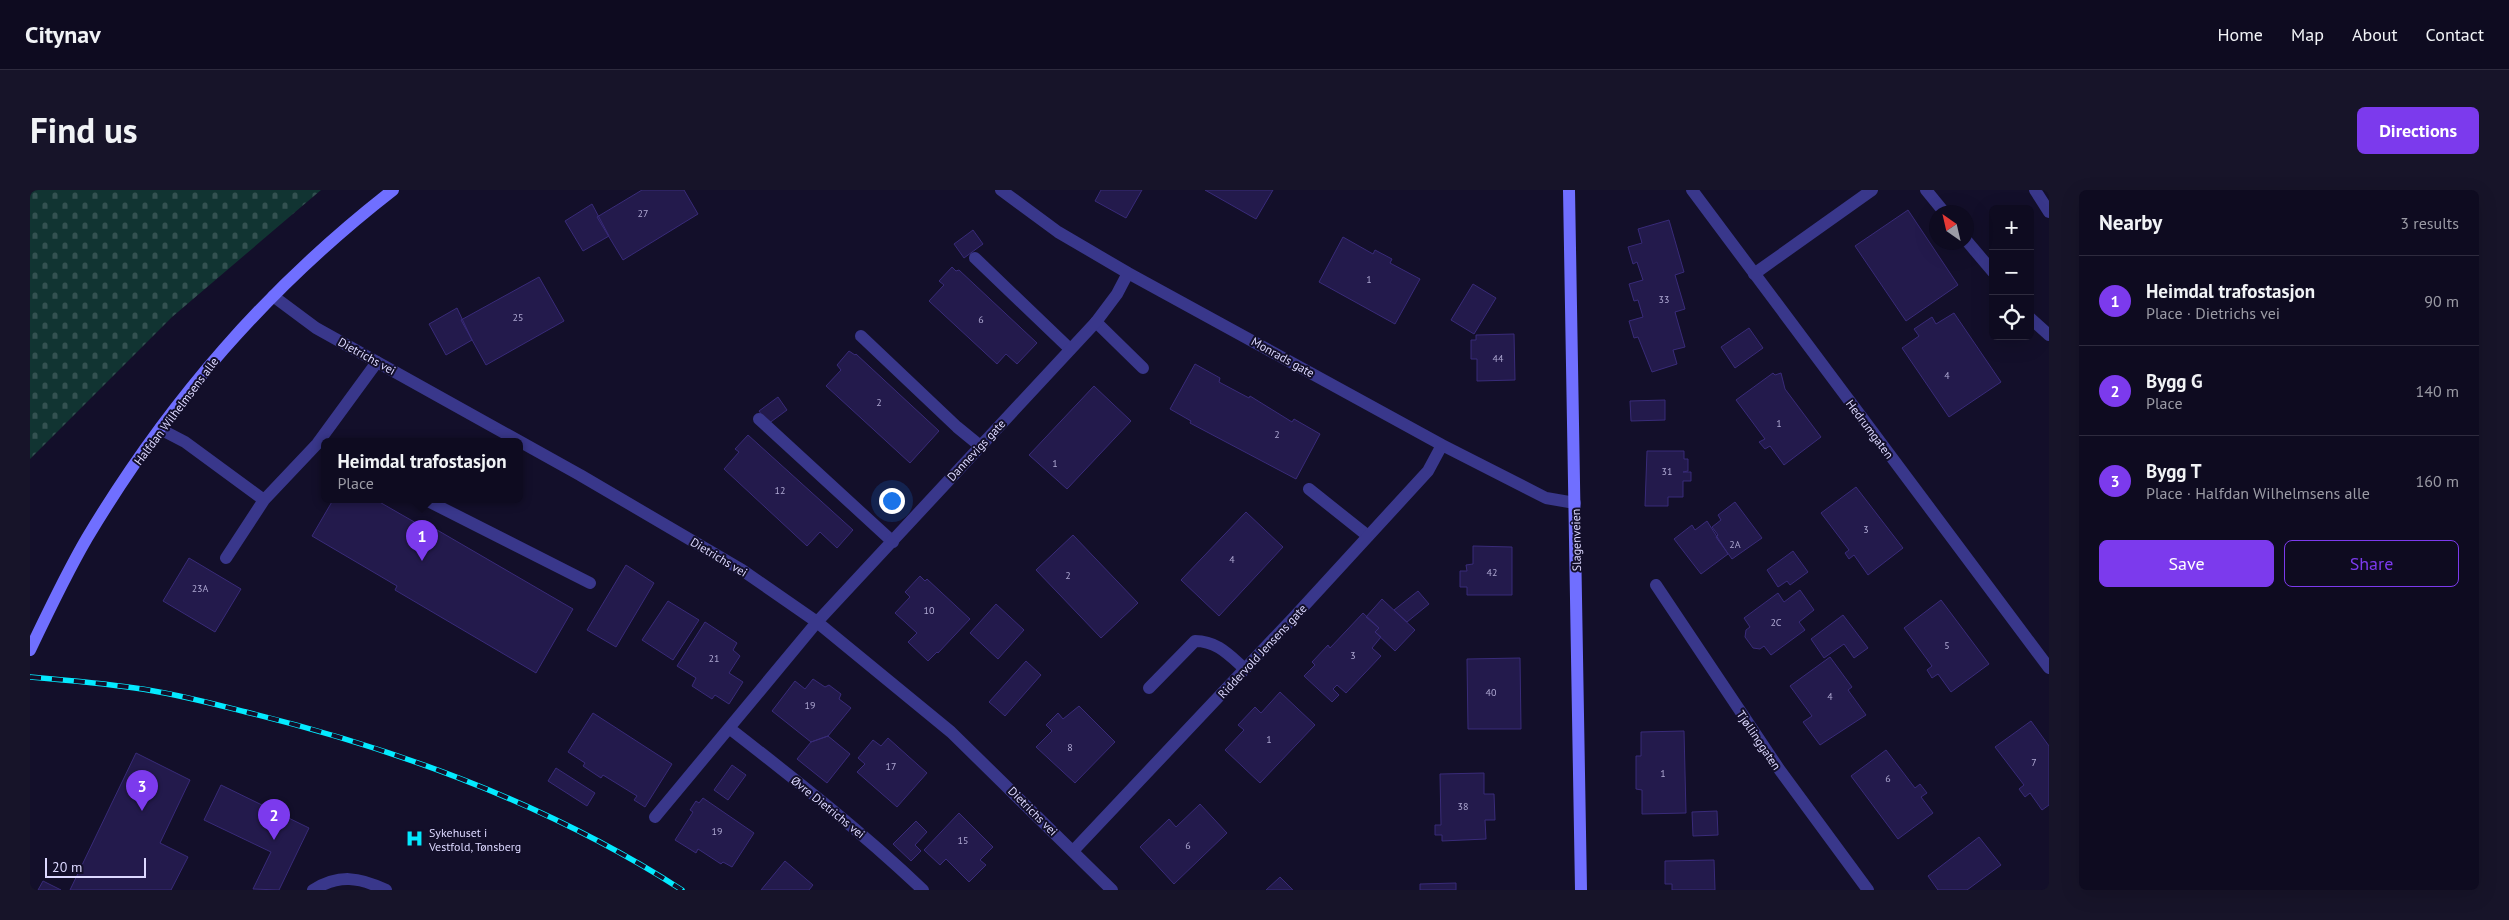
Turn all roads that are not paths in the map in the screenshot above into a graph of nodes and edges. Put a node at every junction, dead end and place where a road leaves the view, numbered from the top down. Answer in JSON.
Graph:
{"nodes":[{"id":1,"x":393,"y":190,"type":"edge"},
{"id":2,"x":1001,"y":190,"type":"edge"},
{"id":3,"x":1569,"y":190,"type":"edge"},
{"id":4,"x":1692,"y":190,"type":"edge"},
{"id":5,"x":1872,"y":190,"type":"edge"},
{"id":6,"x":1926,"y":190,"type":"edge"},
{"id":7,"x":2035,"y":190,"type":"edge"},
{"id":8,"x":1938,"y":205,"type":"edge"},
{"id":9,"x":2049,"y":212,"type":"edge"},
{"id":10,"x":1974,"y":249,"type":"edge"},
{"id":11,"x":975,"y":258,"type":"dead end"},
{"id":12,"x":1989,"y":267,"type":"edge"},
{"id":13,"x":1128,"y":273,"type":"junction"},
{"id":14,"x":1754,"y":274,"type":"junction"},
{"id":15,"x":273,"y":296,"type":"junction"},
{"id":16,"x":1096,"y":322,"type":"junction"},
{"id":17,"x":2034,"y":322,"type":"edge"},
{"id":18,"x":2049,"y":335,"type":"edge"},
{"id":19,"x":861,"y":336,"type":"dead end"},
{"id":20,"x":1070,"y":350,"type":"junction"},
{"id":21,"x":377,"y":362,"type":"junction"},
{"id":22,"x":1143,"y":368,"type":"dead end"},
{"id":23,"x":759,"y":419,"type":"dead end"},
{"id":24,"x":160,"y":429,"type":"junction"},
{"id":25,"x":326,"y":438,"type":"edge"},
{"id":26,"x":514,"y":438,"type":"edge"},
{"id":27,"x":523,"y":443,"type":"edge"},
{"id":28,"x":979,"y":445,"type":"junction"},
{"id":29,"x":1442,"y":445,"type":"junction"},
{"id":30,"x":321,"y":446,"type":"edge"},
{"id":31,"x":1309,"y":489,"type":"dead end"},
{"id":32,"x":264,"y":500,"type":"junction"},
{"id":33,"x":432,"y":503,"type":"edge"},
{"id":34,"x":1575,"y":503,"type":"junction"},
{"id":35,"x":1368,"y":536,"type":"junction"},
{"id":36,"x":893,"y":542,"type":"junction"},
{"id":37,"x":226,"y":558,"type":"dead end"},
{"id":38,"x":590,"y":583,"type":"dead end"},
{"id":39,"x":1656,"y":585,"type":"dead end"},
{"id":40,"x":817,"y":622,"type":"junction"},
{"id":41,"x":30,"y":650,"type":"edge"},
{"id":42,"x":2049,"y":668,"type":"edge"},
{"id":43,"x":1245,"y":669,"type":"junction"},
{"id":44,"x":1149,"y":688,"type":"dead end"},
{"id":45,"x":729,"y":728,"type":"junction"},
{"id":46,"x":656,"y":817,"type":"dead end"},
{"id":47,"x":1073,"y":852,"type":"junction"},
{"id":48,"x":313,"y":890,"type":"edge"},
{"id":49,"x":386,"y":890,"type":"edge"},
{"id":50,"x":923,"y":890,"type":"edge"},
{"id":51,"x":1112,"y":890,"type":"edge"},
{"id":52,"x":1582,"y":890,"type":"edge"},
{"id":53,"x":1868,"y":890,"type":"edge"}],
"edges":[{"from":1,"to":15,"type":"main road","name":"Halfdan Wilhelmsens alle"},
{"from":2,"to":13,"type":"street","name":"Monrads gate"},
{"from":3,"to":34,"type":"main road","name":"Slagenveien"},
{"from":4,"to":14,"type":"street","name":"Hedrumgaten"},
{"from":5,"to":14,"type":"street"},
{"from":6,"to":8,"type":"street"},
{"from":7,"to":9,"type":"street"},
{"from":10,"to":12,"type":"street"},
{"from":11,"to":20,"type":"street"},
{"from":13,"to":16,"type":"street","name":"Dannevigs gate"},
{"from":13,"to":29,"type":"street","name":"Monrads gate"},
{"from":14,"to":42,"type":"street","name":"Hedrumgaten"},
{"from":15,"to":21,"type":"street","name":"Dietrichs vei"},
{"from":15,"to":24,"type":"main road","name":"Halfdan Wilhelmsens alle"},
{"from":16,"to":20,"type":"street","name":"Dannevigs gate"},
{"from":16,"to":22,"type":"street"},
{"from":17,"to":18,"type":"street"},
{"from":19,"to":28,"type":"street"},
{"from":20,"to":28,"type":"street","name":"Dannevigs gate"},
{"from":21,"to":25,"type":"street"},
{"from":21,"to":26,"type":"street","name":"Dietrichs vei"},
{"from":23,"to":36,"type":"street"},
{"from":24,"to":32,"type":"street"},
{"from":24,"to":41,"type":"main road","name":"Halfdan Wilhelmsens alle"},
{"from":27,"to":40,"type":"street","name":"Dietrichs vei"},
{"from":28,"to":36,"type":"street","name":"Dannevigs gate"},
{"from":29,"to":34,"type":"street","name":"Monrads gate"},
{"from":29,"to":35,"type":"street","name":"Riddervold Jensens gate"},
{"from":30,"to":32,"type":"street"},
{"from":31,"to":35,"type":"street"},
{"from":32,"to":37,"type":"street"},
{"from":33,"to":38,"type":"street"},
{"from":34,"to":52,"type":"main road","name":"Slagenveien"},
{"from":35,"to":43,"type":"street","name":"Riddervold Jensens gate"},
{"from":36,"to":40,"type":"street","name":"Dannevigs gate"},
{"from":39,"to":53,"type":"street","name":"Tjøllinggaten"},
{"from":40,"to":45,"type":"street"},
{"from":40,"to":47,"type":"street","name":"Dietrichs vei"},
{"from":43,"to":44,"type":"street"},
{"from":43,"to":47,"type":"street","name":"Riddervold Jensens gate"},
{"from":45,"to":46,"type":"street"},
{"from":45,"to":50,"type":"street","name":"Øvre Dietrichs vei"},
{"from":47,"to":51,"type":"street","name":"Dietrichs vei"},
{"from":48,"to":49,"type":"street"}]}
